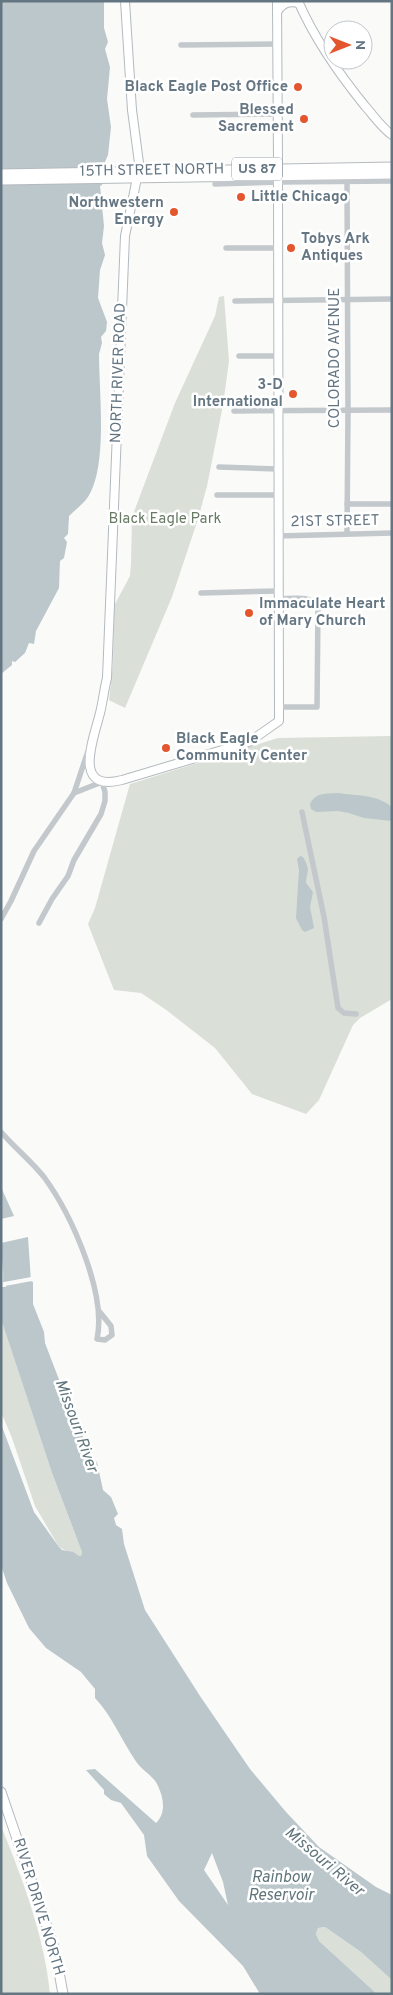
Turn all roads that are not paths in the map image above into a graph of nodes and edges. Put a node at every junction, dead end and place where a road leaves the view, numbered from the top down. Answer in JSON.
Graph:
{"nodes":[{"id":1,"x":125,"y":1,"type":"edge"},
{"id":2,"x":277,"y":1,"type":"edge"},
{"id":3,"x":298,"y":2,"type":"edge"},
{"id":4,"x":277,"y":12,"type":"junction"},
{"id":5,"x":278,"y":44,"type":"junction"},
{"id":6,"x":181,"y":45,"type":"dead end"},
{"id":7,"x":278,"y":114,"type":"junction"},
{"id":8,"x":193,"y":115,"type":"dead end"},
{"id":9,"x":392,"y":135,"type":"edge"},
{"id":10,"x":392,"y":167,"type":"edge"},
{"id":11,"x":1,"y":174,"type":"edge"},
{"id":12,"x":392,"y":174,"type":"edge"},
{"id":13,"x":123,"y":175,"type":"junction"},
{"id":14,"x":138,"y":175,"type":"junction"},
{"id":15,"x":278,"y":179,"type":"junction"},
{"id":16,"x":1,"y":180,"type":"edge"},
{"id":17,"x":347,"y":181,"type":"junction"},
{"id":18,"x":392,"y":181,"type":"edge"},
{"id":19,"x":215,"y":184,"type":"dead end"},
{"id":20,"x":226,"y":248,"type":"dead end"},
{"id":21,"x":278,"y":248,"type":"junction"},
{"id":22,"x":392,"y":299,"type":"edge"},
{"id":23,"x":235,"y":301,"type":"dead end"},
{"id":24,"x":278,"y":301,"type":"junction"},
{"id":25,"x":347,"y":301,"type":"junction"},
{"id":26,"x":239,"y":356,"type":"dead end"},
{"id":27,"x":278,"y":356,"type":"junction"},
{"id":28,"x":348,"y":410,"type":"junction"},
{"id":29,"x":392,"y":410,"type":"edge"},
{"id":30,"x":234,"y":411,"type":"dead end"},
{"id":31,"x":278,"y":411,"type":"junction"},
{"id":32,"x":219,"y":467,"type":"dead end"},
{"id":33,"x":278,"y":469,"type":"junction"},
{"id":34,"x":217,"y":495,"type":"dead end"},
{"id":35,"x":278,"y":495,"type":"junction"},
{"id":36,"x":347,"y":504,"type":"junction"},
{"id":37,"x":392,"y":504,"type":"edge"},
{"id":38,"x":347,"y":534,"type":"junction"},
{"id":39,"x":392,"y":534,"type":"edge"},
{"id":40,"x":278,"y":536,"type":"junction"},
{"id":41,"x":201,"y":593,"type":"dead end"},
{"id":42,"x":279,"y":595,"type":"junction"},
{"id":43,"x":279,"y":707,"type":"junction"},
{"id":44,"x":90,"y":745,"type":"junction"},
{"id":45,"x":98,"y":780,"type":"junction"},
{"id":46,"x":74,"y":792,"type":"junction"},
{"id":47,"x":302,"y":812,"type":"dead end"},
{"id":48,"x":1,"y":919,"type":"edge"},
{"id":49,"x":39,"y":923,"type":"dead end"},
{"id":50,"x":356,"y":1014,"type":"dead end"},
{"id":51,"x":1,"y":1132,"type":"edge"},
{"id":52,"x":99,"y":1311,"type":"junction"},
{"id":53,"x":1,"y":1792,"type":"edge"},
{"id":54,"x":63,"y":1994,"type":"edge"}],
"edges":[{"from":1,"to":14,"type":"street","name":"NORTH RIVER ROAD"},
{"from":2,"to":4,"type":"street"},
{"from":3,"to":4,"type":"street"},
{"from":3,"to":9,"type":"street"},
{"from":4,"to":5,"type":"street"},
{"from":5,"to":6,"type":"street"},
{"from":5,"to":7,"type":"street"},
{"from":7,"to":8,"type":"street"},
{"from":7,"to":15,"type":"street","bridge":true},
{"from":10,"to":14,"type":"main road","name":"15TH STREET NORTH","number":"US 87"},
{"from":11,"to":13,"type":"main road","name":"15TH STREET NORTH","number":"US 87"},
{"from":12,"to":14,"type":"main road","name":"15TH STREET NORTH","number":"US 87"},
{"from":13,"to":14,"type":"main road","name":"15TH STREET NORTH","number":"US 87"},
{"from":13,"to":16,"type":"main road","name":"15TH STREET NORTH","number":"US 87"},
{"from":14,"to":44,"type":"street","name":"NORTH RIVER ROAD"},
{"from":15,"to":17,"type":"street","name":"15TH STREET NORTH"},
{"from":15,"to":19,"type":"street","name":"15TH STREET NORTH"},
{"from":15,"to":21,"type":"street"},
{"from":17,"to":18,"type":"street","name":"15TH STREET NORTH"},
{"from":17,"to":25,"type":"street","name":"COLORADO AVENUE"},
{"from":20,"to":21,"type":"street"},
{"from":21,"to":24,"type":"street"},
{"from":22,"to":25,"type":"street"},
{"from":23,"to":24,"type":"street"},
{"from":24,"to":25,"type":"street"},
{"from":24,"to":27,"type":"street"},
{"from":25,"to":28,"type":"street","name":"COLORADO AVENUE"},
{"from":26,"to":27,"type":"street"},
{"from":27,"to":31,"type":"street"},
{"from":28,"to":29,"type":"street"},
{"from":28,"to":31,"type":"street"},
{"from":28,"to":36,"type":"street","name":"COLORADO AVENUE"},
{"from":30,"to":31,"type":"street"},
{"from":31,"to":33,"type":"street"},
{"from":32,"to":33,"type":"street"},
{"from":33,"to":35,"type":"street"},
{"from":34,"to":35,"type":"street","name":"21ST STREET"},
{"from":35,"to":40,"type":"street"},
{"from":36,"to":37,"type":"street"},
{"from":36,"to":38,"type":"street","name":"COLORADO AVENUE"},
{"from":38,"to":39,"type":"street","name":"21ST STREET"},
{"from":38,"to":40,"type":"street","name":"21ST STREET"},
{"from":40,"to":42,"type":"street"},
{"from":41,"to":42,"type":"street"},
{"from":42,"to":43,"type":"street"},
{"from":42,"to":43,"type":"street"},
{"from":43,"to":45,"type":"street"},
{"from":44,"to":45,"type":"street","name":"NORTH RIVER ROAD"},
{"from":44,"to":46,"type":"street","name":"NORTH RIVER ROAD"},
{"from":45,"to":46,"type":"street"},
{"from":45,"to":49,"type":"street"},
{"from":46,"to":48,"type":"street","name":"NORTH RIVER ROAD"},
{"from":47,"to":50,"type":"street"},
{"from":51,"to":52,"type":"street"},
{"from":52,"to":52,"type":"street"},
{"from":53,"to":54,"type":"main road","name":"RIVER DRIVE NORTH"}]}
